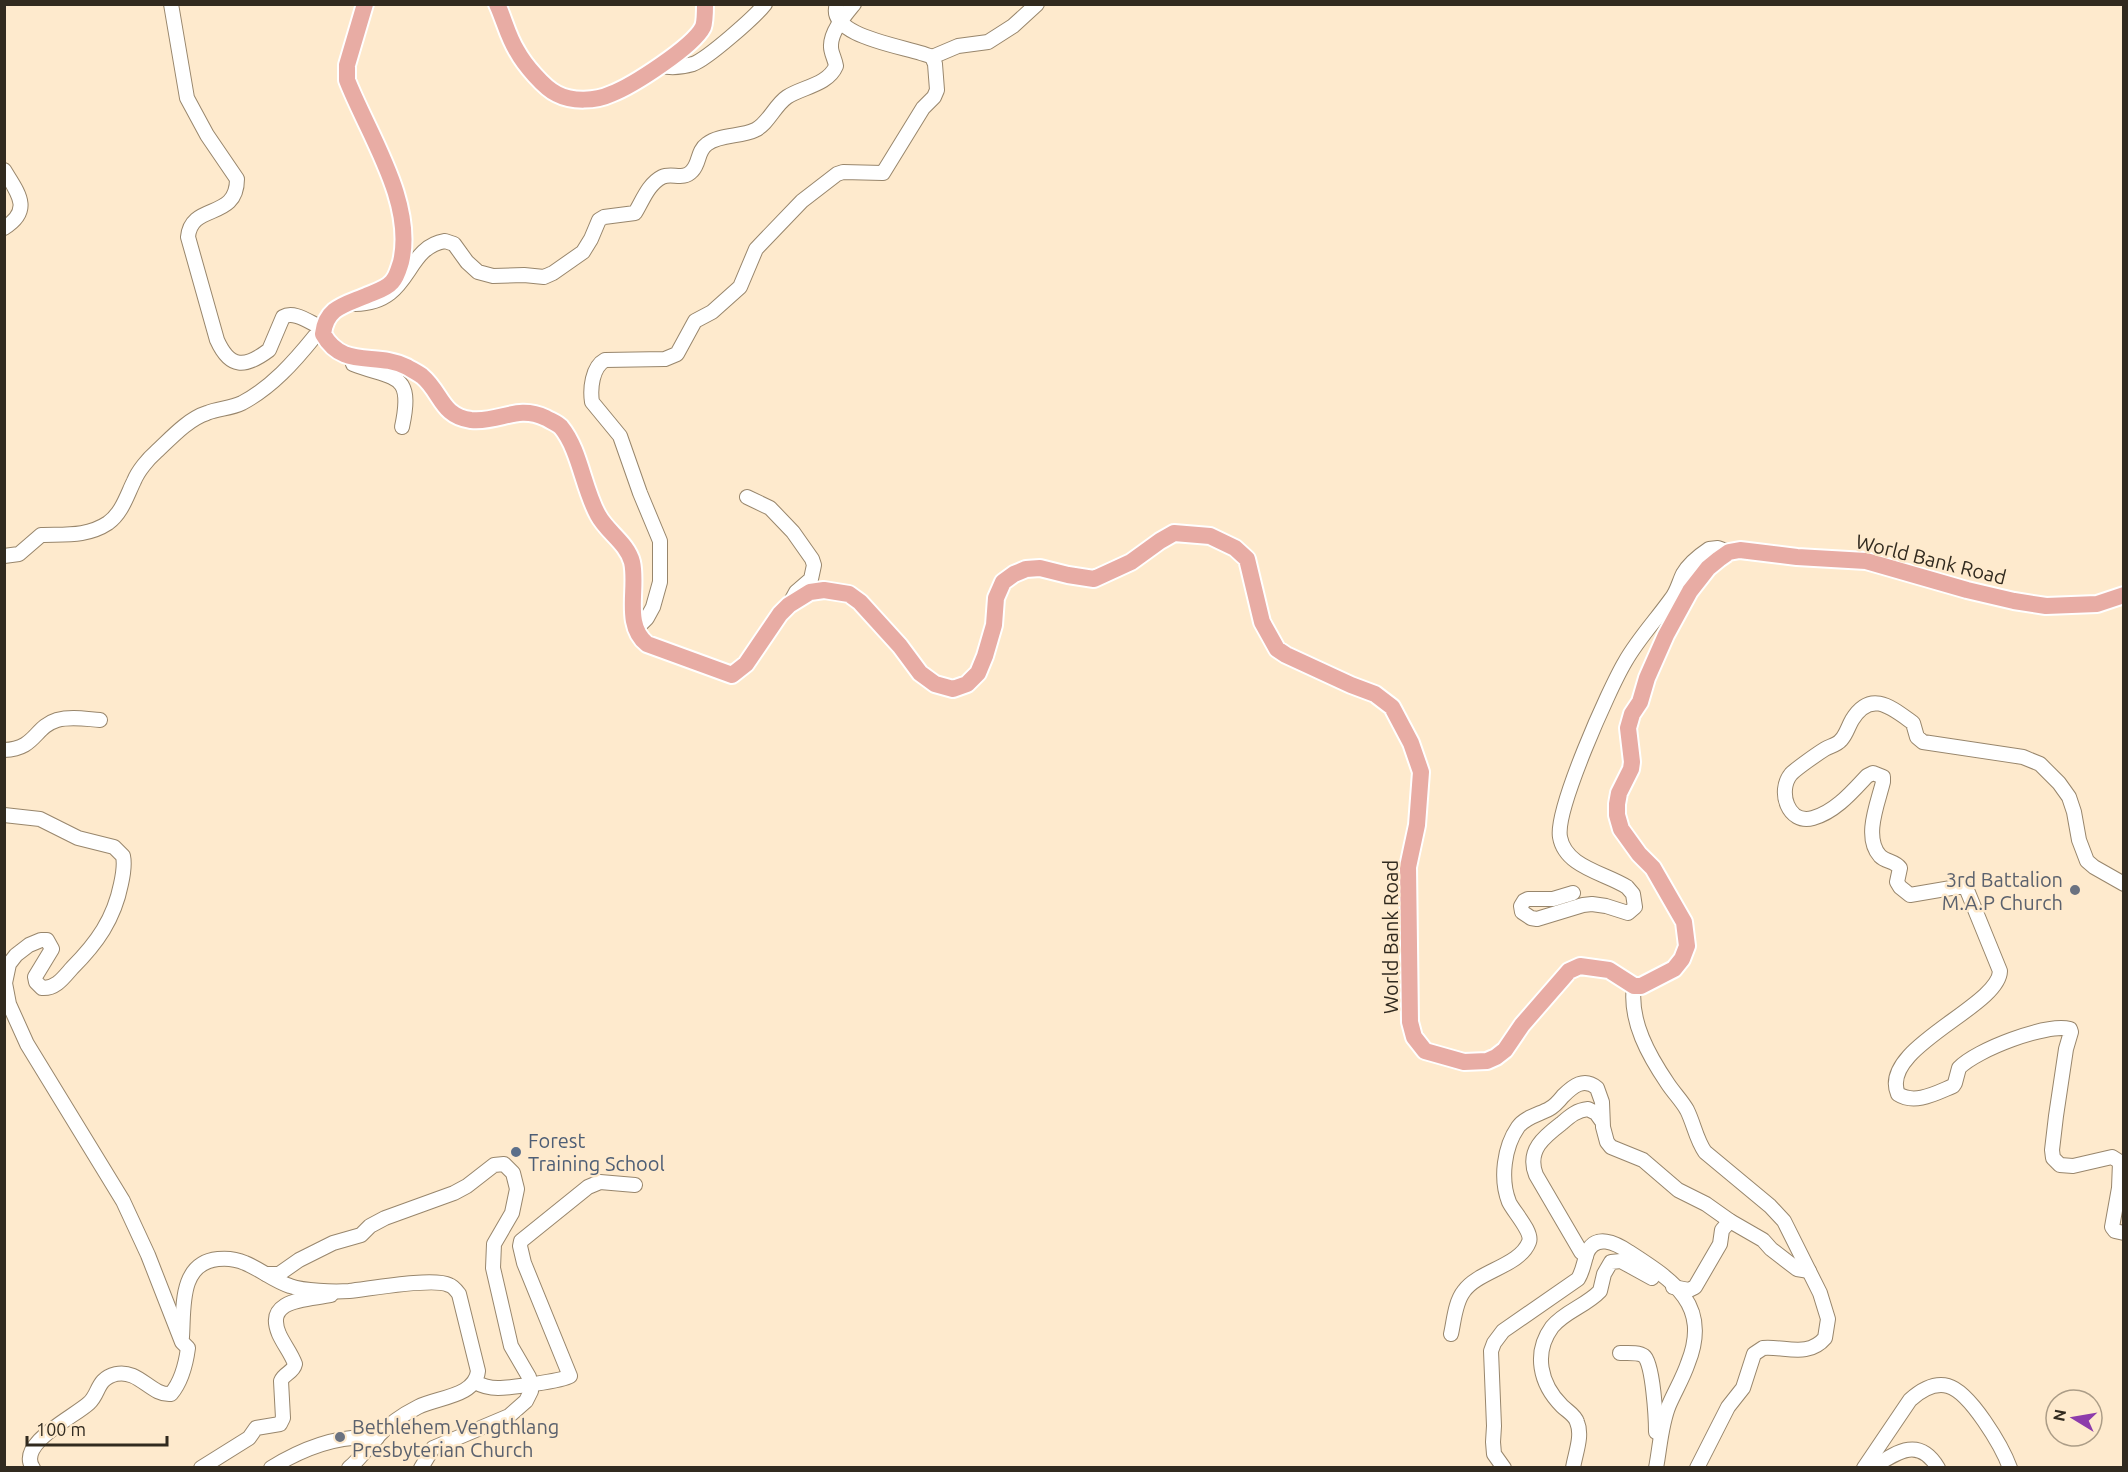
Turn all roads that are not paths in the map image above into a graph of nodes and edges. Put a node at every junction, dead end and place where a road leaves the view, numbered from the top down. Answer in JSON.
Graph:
{"nodes":[{"id":1,"x":171,"y":4,"type":"edge"},
{"id":2,"x":365,"y":4,"type":"edge"},
{"id":3,"x":497,"y":4,"type":"edge"},
{"id":4,"x":705,"y":4,"type":"edge"},
{"id":5,"x":765,"y":4,"type":"edge"},
{"id":6,"x":837,"y":4,"type":"edge"},
{"id":7,"x":854,"y":4,"type":"edge"},
{"id":8,"x":1036,"y":4,"type":"edge"},
{"id":9,"x":840,"y":23,"type":"junction"},
{"id":10,"x":932,"y":57,"type":"junction"},
{"id":11,"x":661,"y":66,"type":"junction"},
{"id":12,"x":4,"y":170,"type":"edge"},
{"id":13,"x":4,"y":228,"type":"edge"},
{"id":14,"x":347,"y":304,"type":"junction"},
{"id":15,"x":323,"y":331,"type":"junction"},
{"id":16,"x":351,"y":356,"type":"junction"},
{"id":17,"x":402,"y":427,"type":"dead end"},
{"id":18,"x":747,"y":497,"type":"dead end"},
{"id":19,"x":1729,"y":552,"type":"junction"},
{"id":20,"x":4,"y":556,"type":"edge"},
{"id":21,"x":2124,"y":595,"type":"edge"},
{"id":22,"x":789,"y":605,"type":"junction"},
{"id":23,"x":636,"y":629,"type":"junction"},
{"id":24,"x":100,"y":720,"type":"dead end"},
{"id":25,"x":4,"y":750,"type":"edge"},
{"id":26,"x":4,"y":815,"type":"edge"},
{"id":27,"x":2124,"y":884,"type":"edge"},
{"id":28,"x":1573,"y":893,"type":"dead end"},
{"id":29,"x":1634,"y":986,"type":"junction"},
{"id":30,"x":1602,"y":1120,"type":"junction"},
{"id":31,"x":635,"y":1185,"type":"dead end"},
{"id":32,"x":1730,"y":1221,"type":"junction"},
{"id":33,"x":2124,"y":1233,"type":"edge"},
{"id":34,"x":1586,"y":1256,"type":"junction"},
{"id":35,"x":1809,"y":1271,"type":"junction"},
{"id":36,"x":266,"y":1274,"type":"junction"},
{"id":37,"x":1677,"y":1288,"type":"junction"},
{"id":38,"x":348,"y":1291,"type":"junction"},
{"id":39,"x":1451,"y":1334,"type":"dead end"},
{"id":40,"x":182,"y":1342,"type":"junction"},
{"id":41,"x":1620,"y":1353,"type":"dead end"},
{"id":42,"x":475,"y":1382,"type":"junction"},
{"id":43,"x":531,"y":1384,"type":"junction"},
{"id":44,"x":377,"y":1437,"type":"junction"},
{"id":45,"x":33,"y":1467,"type":"edge"},
{"id":46,"x":201,"y":1467,"type":"edge"},
{"id":47,"x":271,"y":1467,"type":"edge"},
{"id":48,"x":349,"y":1467,"type":"edge"},
{"id":49,"x":421,"y":1467,"type":"edge"},
{"id":50,"x":1504,"y":1467,"type":"edge"},
{"id":51,"x":1573,"y":1467,"type":"edge"},
{"id":52,"x":1656,"y":1467,"type":"edge"},
{"id":53,"x":1697,"y":1467,"type":"edge"},
{"id":54,"x":1864,"y":1467,"type":"edge"},
{"id":55,"x":1872,"y":1467,"type":"edge"},
{"id":56,"x":1938,"y":1467,"type":"edge"},
{"id":57,"x":2010,"y":1467,"type":"edge"}],
"edges":[{"from":1,"to":15,"type":"street"},
{"from":2,"to":14,"type":"main road"},
{"from":3,"to":11,"type":"main road"},
{"from":4,"to":11,"type":"main road"},
{"from":5,"to":11,"type":"street"},
{"from":6,"to":9,"type":"street"},
{"from":7,"to":9,"type":"street"},
{"from":8,"to":10,"type":"street"},
{"from":9,"to":10,"type":"street"},
{"from":9,"to":14,"type":"street"},
{"from":10,"to":23,"type":"street"},
{"from":12,"to":13,"type":"street"},
{"from":14,"to":15,"type":"main road"},
{"from":15,"to":16,"type":"main road"},
{"from":15,"to":20,"type":"street"},
{"from":16,"to":17,"type":"street"},
{"from":16,"to":23,"type":"main road"},
{"from":18,"to":22,"type":"street"},
{"from":19,"to":21,"type":"main road","name":"World Bank Road"},
{"from":19,"to":28,"type":"street"},
{"from":19,"to":29,"type":"main road"},
{"from":22,"to":23,"type":"main road","name":"World Bank Road"},
{"from":22,"to":29,"type":"main road","name":"World Bank Road"},
{"from":24,"to":25,"type":"street"},
{"from":26,"to":40,"type":"street"},
{"from":27,"to":33,"type":"street"},
{"from":29,"to":35,"type":"street"},
{"from":30,"to":32,"type":"street"},
{"from":30,"to":34,"type":"street"},
{"from":30,"to":39,"type":"street"},
{"from":31,"to":43,"type":"street"},
{"from":32,"to":35,"type":"street"},
{"from":32,"to":37,"type":"street"},
{"from":34,"to":37,"type":"street"},
{"from":34,"to":50,"type":"street"},
{"from":35,"to":53,"type":"street"},
{"from":36,"to":38,"type":"street"},
{"from":36,"to":40,"type":"street"},
{"from":36,"to":43,"type":"street"},
{"from":37,"to":51,"type":"street"},
{"from":37,"to":52,"type":"street"},
{"from":38,"to":42,"type":"street"},
{"from":38,"to":46,"type":"street"},
{"from":40,"to":45,"type":"street"},
{"from":41,"to":52,"type":"street"},
{"from":42,"to":43,"type":"street"},
{"from":42,"to":44,"type":"street"},
{"from":43,"to":49,"type":"street"},
{"from":44,"to":47,"type":"street"},
{"from":44,"to":48,"type":"street"},
{"from":54,"to":57,"type":"street"},
{"from":55,"to":56,"type":"street"}]}
